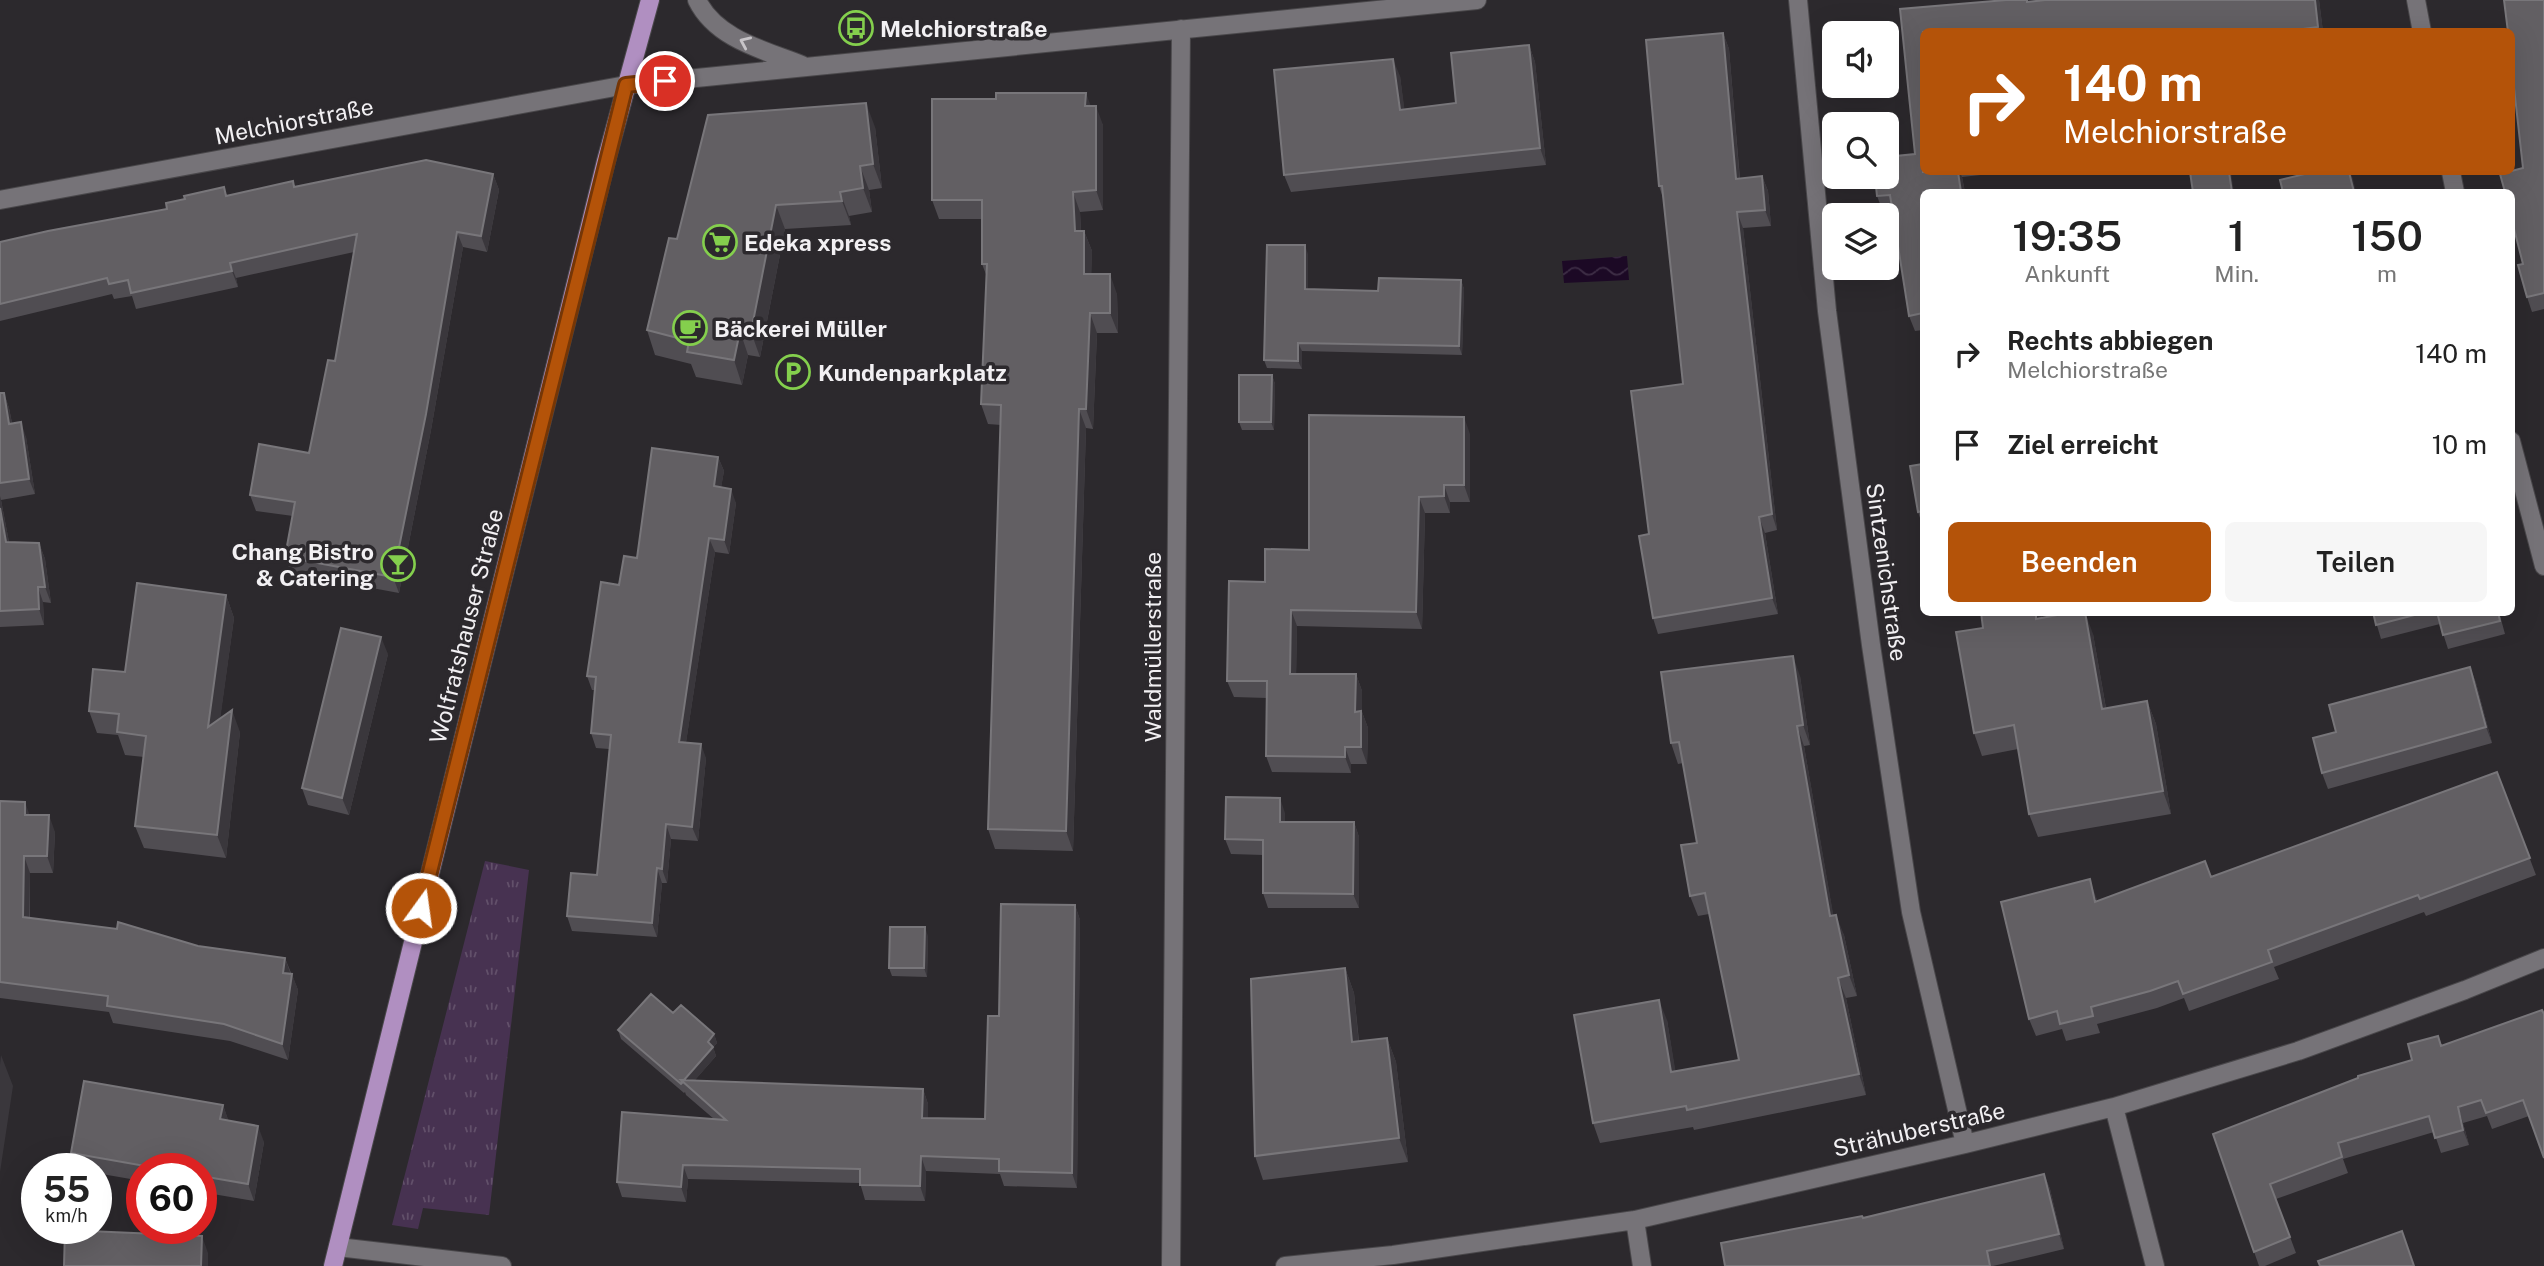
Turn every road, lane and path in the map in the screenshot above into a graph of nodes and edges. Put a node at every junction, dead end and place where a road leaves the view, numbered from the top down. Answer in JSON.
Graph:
{"nodes":[{"id":1,"x":650,"y":0,"type":"edge"},
{"id":2,"x":697,"y":0,"type":"edge"},
{"id":3,"x":1477,"y":0,"type":"edge"},
{"id":4,"x":1798,"y":0,"type":"edge"},
{"id":5,"x":2416,"y":0,"type":"edge"},
{"id":6,"x":2421,"y":28,"type":"edge"},
{"id":7,"x":1181,"y":29,"type":"junction"},
{"id":8,"x":806,"y":66,"type":"junction"},
{"id":9,"x":626,"y":85,"type":"junction"},
{"id":10,"x":0,"y":201,"type":"edge"},
{"id":11,"x":2515,"y":456,"type":"edge"},
{"id":12,"x":2544,"y":566,"type":"edge"},
{"id":13,"x":2544,"y":958,"type":"edge"},
{"id":14,"x":2114,"y":1107,"type":"junction"},
{"id":15,"x":1965,"y":1144,"type":"junction"},
{"id":16,"x":1635,"y":1220,"type":"junction"},
{"id":17,"x":338,"y":1247,"type":"junction"},
{"id":18,"x":333,"y":1266,"type":"edge"},
{"id":19,"x":502,"y":1266,"type":"edge"},
{"id":20,"x":1171,"y":1266,"type":"edge"},
{"id":21,"x":1285,"y":1266,"type":"edge"},
{"id":22,"x":1642,"y":1266,"type":"edge"},
{"id":23,"x":2155,"y":1266,"type":"edge"}],
"edges":[{"from":1,"to":9,"type":"main road","name":"Wolfratshauser Straße"},
{"from":8,"to":2,"type":"street","name":"Melchiorstraße","one_way":true},
{"from":3,"to":7,"type":"street","name":"Melchiorstraße"},
{"from":4,"to":15,"type":"street","name":"Sintzenichstraße"},
{"from":5,"to":6,"type":"street"},
{"from":7,"to":8,"type":"street","name":"Melchiorstraße"},
{"from":7,"to":20,"type":"street","name":"Waldmüllerstraße"},
{"from":8,"to":9,"type":"street","name":"Melchiorstraße"},
{"from":9,"to":10,"type":"street","name":"Melchiorstraße"},
{"from":9,"to":17,"type":"main road","name":"Wolfratshauser Straße"},
{"from":11,"to":12,"type":"street"},
{"from":13,"to":14,"type":"street","name":"Strähuberstraße"},
{"from":14,"to":15,"type":"street","name":"Strähuberstraße"},
{"from":14,"to":23,"type":"street"},
{"from":15,"to":16,"type":"street","name":"Strähuberstraße"},
{"from":16,"to":21,"type":"street","name":"Strähuberstraße"},
{"from":16,"to":22,"type":"street"},
{"from":17,"to":18,"type":"main road","name":"Wolfratshauser Straße"},
{"from":17,"to":19,"type":"street"}]}
